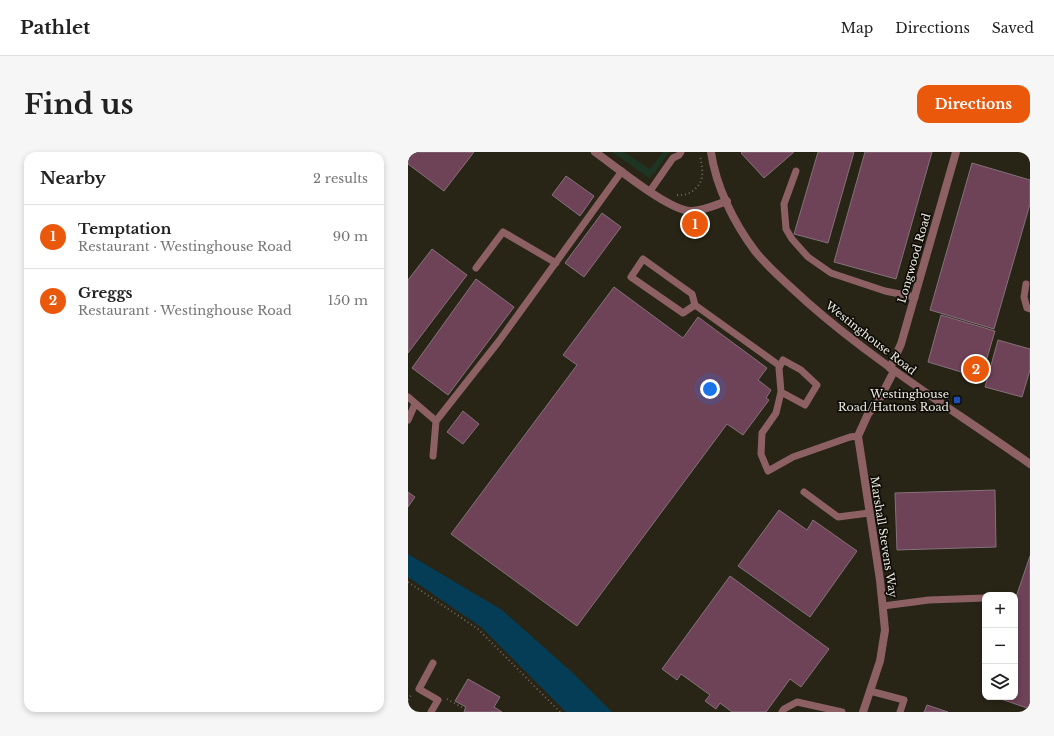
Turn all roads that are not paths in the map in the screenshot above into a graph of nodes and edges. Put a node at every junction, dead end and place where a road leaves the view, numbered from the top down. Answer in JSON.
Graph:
{"nodes":[{"id":1,"x":595,"y":152,"type":"edge"},
{"id":2,"x":681,"y":152,"type":"edge"},
{"id":3,"x":711,"y":152,"type":"edge"},
{"id":4,"x":956,"y":152,"type":"edge"},
{"id":5,"x":673,"y":155,"type":"edge"},
{"id":6,"x":622,"y":171,"type":"junction"},
{"id":7,"x":796,"y":171,"type":"dead end"},
{"id":8,"x":650,"y":191,"type":"junction"},
{"id":9,"x":727,"y":201,"type":"junction"},
{"id":10,"x":556,"y":263,"type":"junction"},
{"id":11,"x":476,"y":268,"type":"dead end"},
{"id":12,"x":1026,"y":284,"type":"dead end"},
{"id":13,"x":915,"y":297,"type":"junction"},
{"id":14,"x":695,"y":305,"type":"junction"},
{"id":15,"x":1030,"y":309,"type":"edge"},
{"id":16,"x":780,"y":366,"type":"junction"},
{"id":17,"x":892,"y":370,"type":"junction"},
{"id":18,"x":781,"y":392,"type":"junction"},
{"id":19,"x":408,"y":397,"type":"edge"},
{"id":20,"x":415,"y":404,"type":"junction"},
{"id":21,"x":408,"y":420,"type":"edge"},
{"id":22,"x":436,"y":421,"type":"junction"},
{"id":23,"x":858,"y":436,"type":"junction"},
{"id":24,"x":433,"y":456,"type":"dead end"},
{"id":25,"x":1030,"y":462,"type":"edge"},
{"id":26,"x":804,"y":492,"type":"dead end"},
{"id":27,"x":869,"y":513,"type":"junction"},
{"id":28,"x":982,"y":598,"type":"edge"},
{"id":29,"x":883,"y":606,"type":"junction"},
{"id":30,"x":433,"y":663,"type":"dead end"},
{"id":31,"x":870,"y":691,"type":"junction"},
{"id":32,"x":431,"y":712,"type":"edge"},
{"id":33,"x":782,"y":712,"type":"edge"},
{"id":34,"x":842,"y":712,"type":"edge"},
{"id":35,"x":863,"y":712,"type":"edge"},
{"id":36,"x":900,"y":712,"type":"edge"}],
"edges":[{"from":1,"to":6,"type":"street"},
{"from":2,"to":5,"type":"lane"},
{"from":3,"to":9,"type":"street","name":"Westinghouse Road"},
{"from":4,"to":13,"type":"street","name":"Longwood Road"},
{"from":5,"to":8,"type":"lane"},
{"from":6,"to":8,"type":"street"},
{"from":6,"to":10,"type":"lane"},
{"from":7,"to":13,"type":"lane"},
{"from":8,"to":9,"type":"street"},
{"from":9,"to":17,"type":"street","name":"Westinghouse Road"},
{"from":10,"to":11,"type":"lane"},
{"from":10,"to":22,"type":"lane"},
{"from":12,"to":15,"type":"lane"},
{"from":13,"to":17,"type":"street","name":"Longwood Road"},
{"from":14,"to":14,"type":"lane"},
{"from":14,"to":16,"type":"lane"},
{"from":16,"to":18,"type":"lane"},
{"from":16,"to":18,"type":"lane"},
{"from":17,"to":23,"type":"street"},
{"from":17,"to":25,"type":"street","name":"Westinghouse Road"},
{"from":18,"to":23,"type":"lane"},
{"from":19,"to":20,"type":"lane"},
{"from":20,"to":21,"type":"lane"},
{"from":20,"to":22,"type":"lane"},
{"from":22,"to":24,"type":"lane"},
{"from":23,"to":27,"type":"street","name":"Marshall Stevens Way"},
{"from":26,"to":27,"type":"lane"},
{"from":27,"to":29,"type":"street","name":"Marshall Stevens Way"},
{"from":28,"to":29,"type":"lane"},
{"from":29,"to":31,"type":"street","name":"Marshall Stevens Way"},
{"from":30,"to":32,"type":"lane"},
{"from":31,"to":35,"type":"street","name":"Marshall Stevens Way"},
{"from":31,"to":36,"type":"lane"},
{"from":33,"to":34,"type":"lane"}]}
